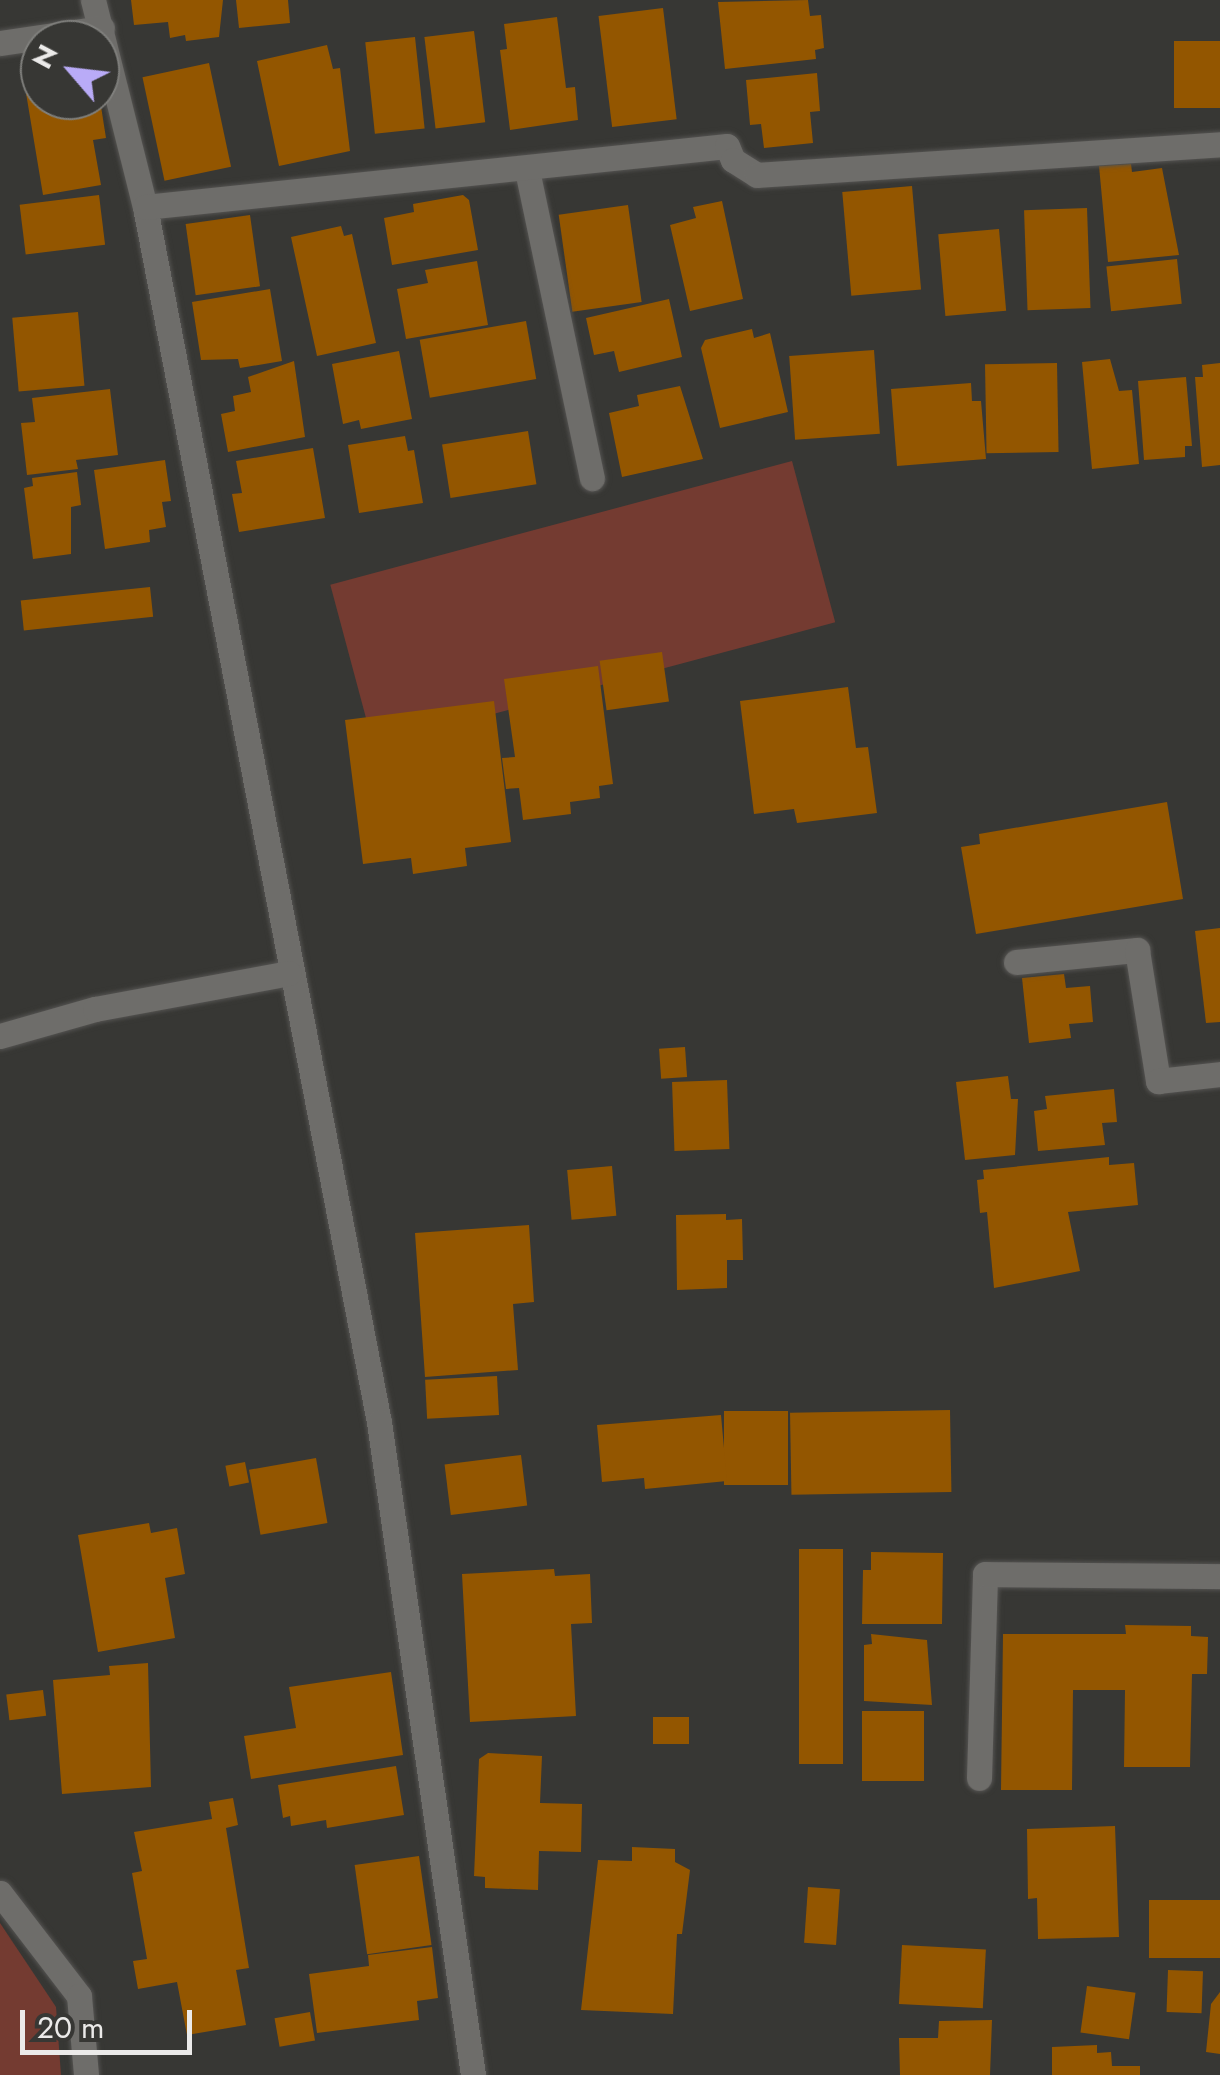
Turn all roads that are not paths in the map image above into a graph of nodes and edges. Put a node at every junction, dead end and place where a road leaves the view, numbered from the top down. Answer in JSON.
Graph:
{"nodes":[{"id":1,"x":120,"y":103,"type":"edge"},
{"id":2,"x":1220,"y":144,"type":"edge"},
{"id":3,"x":527,"y":170,"type":"junction"},
{"id":4,"x":145,"y":207,"type":"junction"},
{"id":5,"x":592,"y":478,"type":"dead end"},
{"id":6,"x":1016,"y":962,"type":"dead end"},
{"id":7,"x":290,"y":973,"type":"junction"},
{"id":8,"x":0,"y":1036,"type":"edge"},
{"id":9,"x":1220,"y":1074,"type":"edge"},
{"id":10,"x":1220,"y":1576,"type":"edge"},
{"id":11,"x":979,"y":1778,"type":"dead end"},
{"id":12,"x":0,"y":1893,"type":"edge"},
{"id":13,"x":86,"y":2075,"type":"edge"},
{"id":14,"x":473,"y":2075,"type":"edge"}],
"edges":[{"from":1,"to":4,"type":"street"},
{"from":2,"to":3,"type":"street"},
{"from":3,"to":4,"type":"street"},
{"from":3,"to":5,"type":"street"},
{"from":4,"to":7,"type":"street"},
{"from":6,"to":9,"type":"street"},
{"from":7,"to":8,"type":"street"},
{"from":7,"to":14,"type":"street"},
{"from":10,"to":11,"type":"street"},
{"from":12,"to":13,"type":"street"}]}
